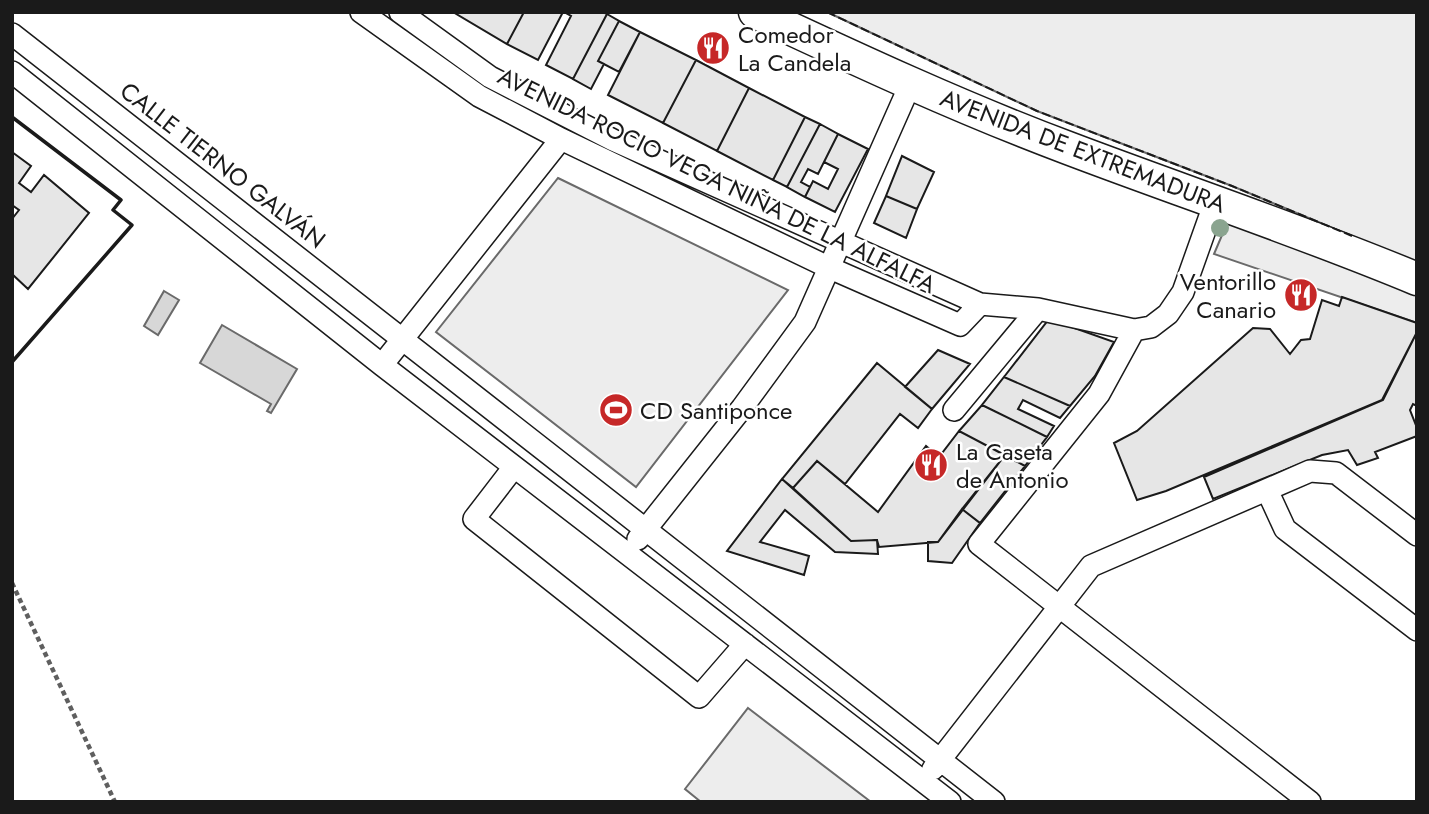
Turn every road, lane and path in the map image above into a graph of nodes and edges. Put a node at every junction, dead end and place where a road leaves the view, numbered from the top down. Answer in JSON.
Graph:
{"nodes":[{"id":1,"x":362,"y":12,"type":"edge"},
{"id":2,"x":400,"y":12,"type":"edge"},
{"id":3,"x":755,"y":12,"type":"edge"},
{"id":4,"x":12,"y":34,"type":"edge"},
{"id":5,"x":12,"y":72,"type":"edge"},
{"id":6,"x":910,"y":85,"type":"junction"},
{"id":7,"x":561,"y":139,"type":"junction"},
{"id":8,"x":1215,"y":202,"type":"junction"},
{"id":9,"x":841,"y":243,"type":"junction"},
{"id":10,"x":830,"y":268,"type":"junction"},
{"id":11,"x":1417,"y":279,"type":"edge"},
{"id":12,"x":980,"y":304,"type":"junction"},
{"id":13,"x":1038,"y":309,"type":"junction"},
{"id":14,"x":1134,"y":330,"type":"junction"},
{"id":15,"x":402,"y":338,"type":"junction"},
{"id":16,"x":382,"y":365,"type":"junction"},
{"id":17,"x":954,"y":410,"type":"dead end"},
{"id":18,"x":514,"y":467,"type":"junction"},
{"id":19,"x":1267,"y":490,"type":"junction"},
{"id":20,"x":647,"y":530,"type":"junction"},
{"id":21,"x":1417,"y":535,"type":"edge"},
{"id":22,"x":624,"y":551,"type":"junction"},
{"id":23,"x":12,"y":583,"type":"edge"},
{"id":24,"x":1060,"y":607,"type":"junction"},
{"id":25,"x":1417,"y":630,"type":"edge"},
{"id":26,"x":745,"y":644,"type":"junction"},
{"id":27,"x":940,"y":760,"type":"junction"},
{"id":28,"x":923,"y":781,"type":"junction"},
{"id":29,"x":115,"y":802,"type":"edge"},
{"id":30,"x":950,"y":802,"type":"edge"},
{"id":31,"x":994,"y":802,"type":"edge"},
{"id":32,"x":1310,"y":802,"type":"edge"}],
"edges":[{"from":1,"to":7,"type":"street","name":"AVENIDA ROCIO VEGA NIÑA DE LA ALFALFA"},
{"from":2,"to":9,"type":"street","name":"AVENIDA ROCIO VEGA NIÑA DE LA ALFALFA"},
{"from":3,"to":6,"type":"main road","name":"AVENIDA DE EXTREMADURA"},
{"from":4,"to":15,"type":"street","name":"CALLE TIERNO GALVÁN"},
{"from":5,"to":16,"type":"street"},
{"from":6,"to":8,"type":"main road","name":"AVENIDA DE EXTREMADURA"},
{"from":6,"to":9,"type":"street"},
{"from":7,"to":10,"type":"street","name":"AVENIDA ROCIO VEGA NIÑA DE LA ALFALFA"},
{"from":7,"to":15,"type":"street"},
{"from":8,"to":11,"type":"main road","name":"AVENIDA DE EXTREMADURA"},
{"from":8,"to":14,"type":"street"},
{"from":9,"to":10,"type":"street"},
{"from":9,"to":12,"type":"street","name":"AVENIDA ROCIO VEGA NIÑA DE LA ALFALFA"},
{"from":10,"to":12,"type":"street","name":"AVENIDA ROCIO VEGA NIÑA DE LA ALFALFA"},
{"from":10,"to":20,"type":"street"},
{"from":12,"to":13,"type":"street","name":"AVENIDA ROCIO VEGA NIÑA DE LA ALFALFA"},
{"from":13,"to":14,"type":"street","name":"AVENIDA ROCIO VEGA NIÑA DE LA ALFALFA"},
{"from":13,"to":17,"type":"street"},
{"from":14,"to":24,"type":"street"},
{"from":15,"to":16,"type":"street"},
{"from":15,"to":20,"type":"street","name":"CALLE TIERNO GALVÁN"},
{"from":16,"to":18,"type":"street"},
{"from":18,"to":22,"type":"street"},
{"from":18,"to":26,"type":"street"},
{"from":19,"to":21,"type":"street"},
{"from":19,"to":24,"type":"street"},
{"from":19,"to":25,"type":"street"},
{"from":20,"to":22,"type":"street"},
{"from":20,"to":27,"type":"street","name":"CALLE TIERNO GALVÁN"},
{"from":22,"to":26,"type":"street"},
{"from":23,"to":29,"type":"path"},
{"from":24,"to":27,"type":"street"},
{"from":24,"to":32,"type":"street"},
{"from":26,"to":28,"type":"street"},
{"from":27,"to":28,"type":"street"},
{"from":27,"to":31,"type":"street","name":"CALLE TIERNO GALVÁN"},
{"from":28,"to":30,"type":"street"}]}
